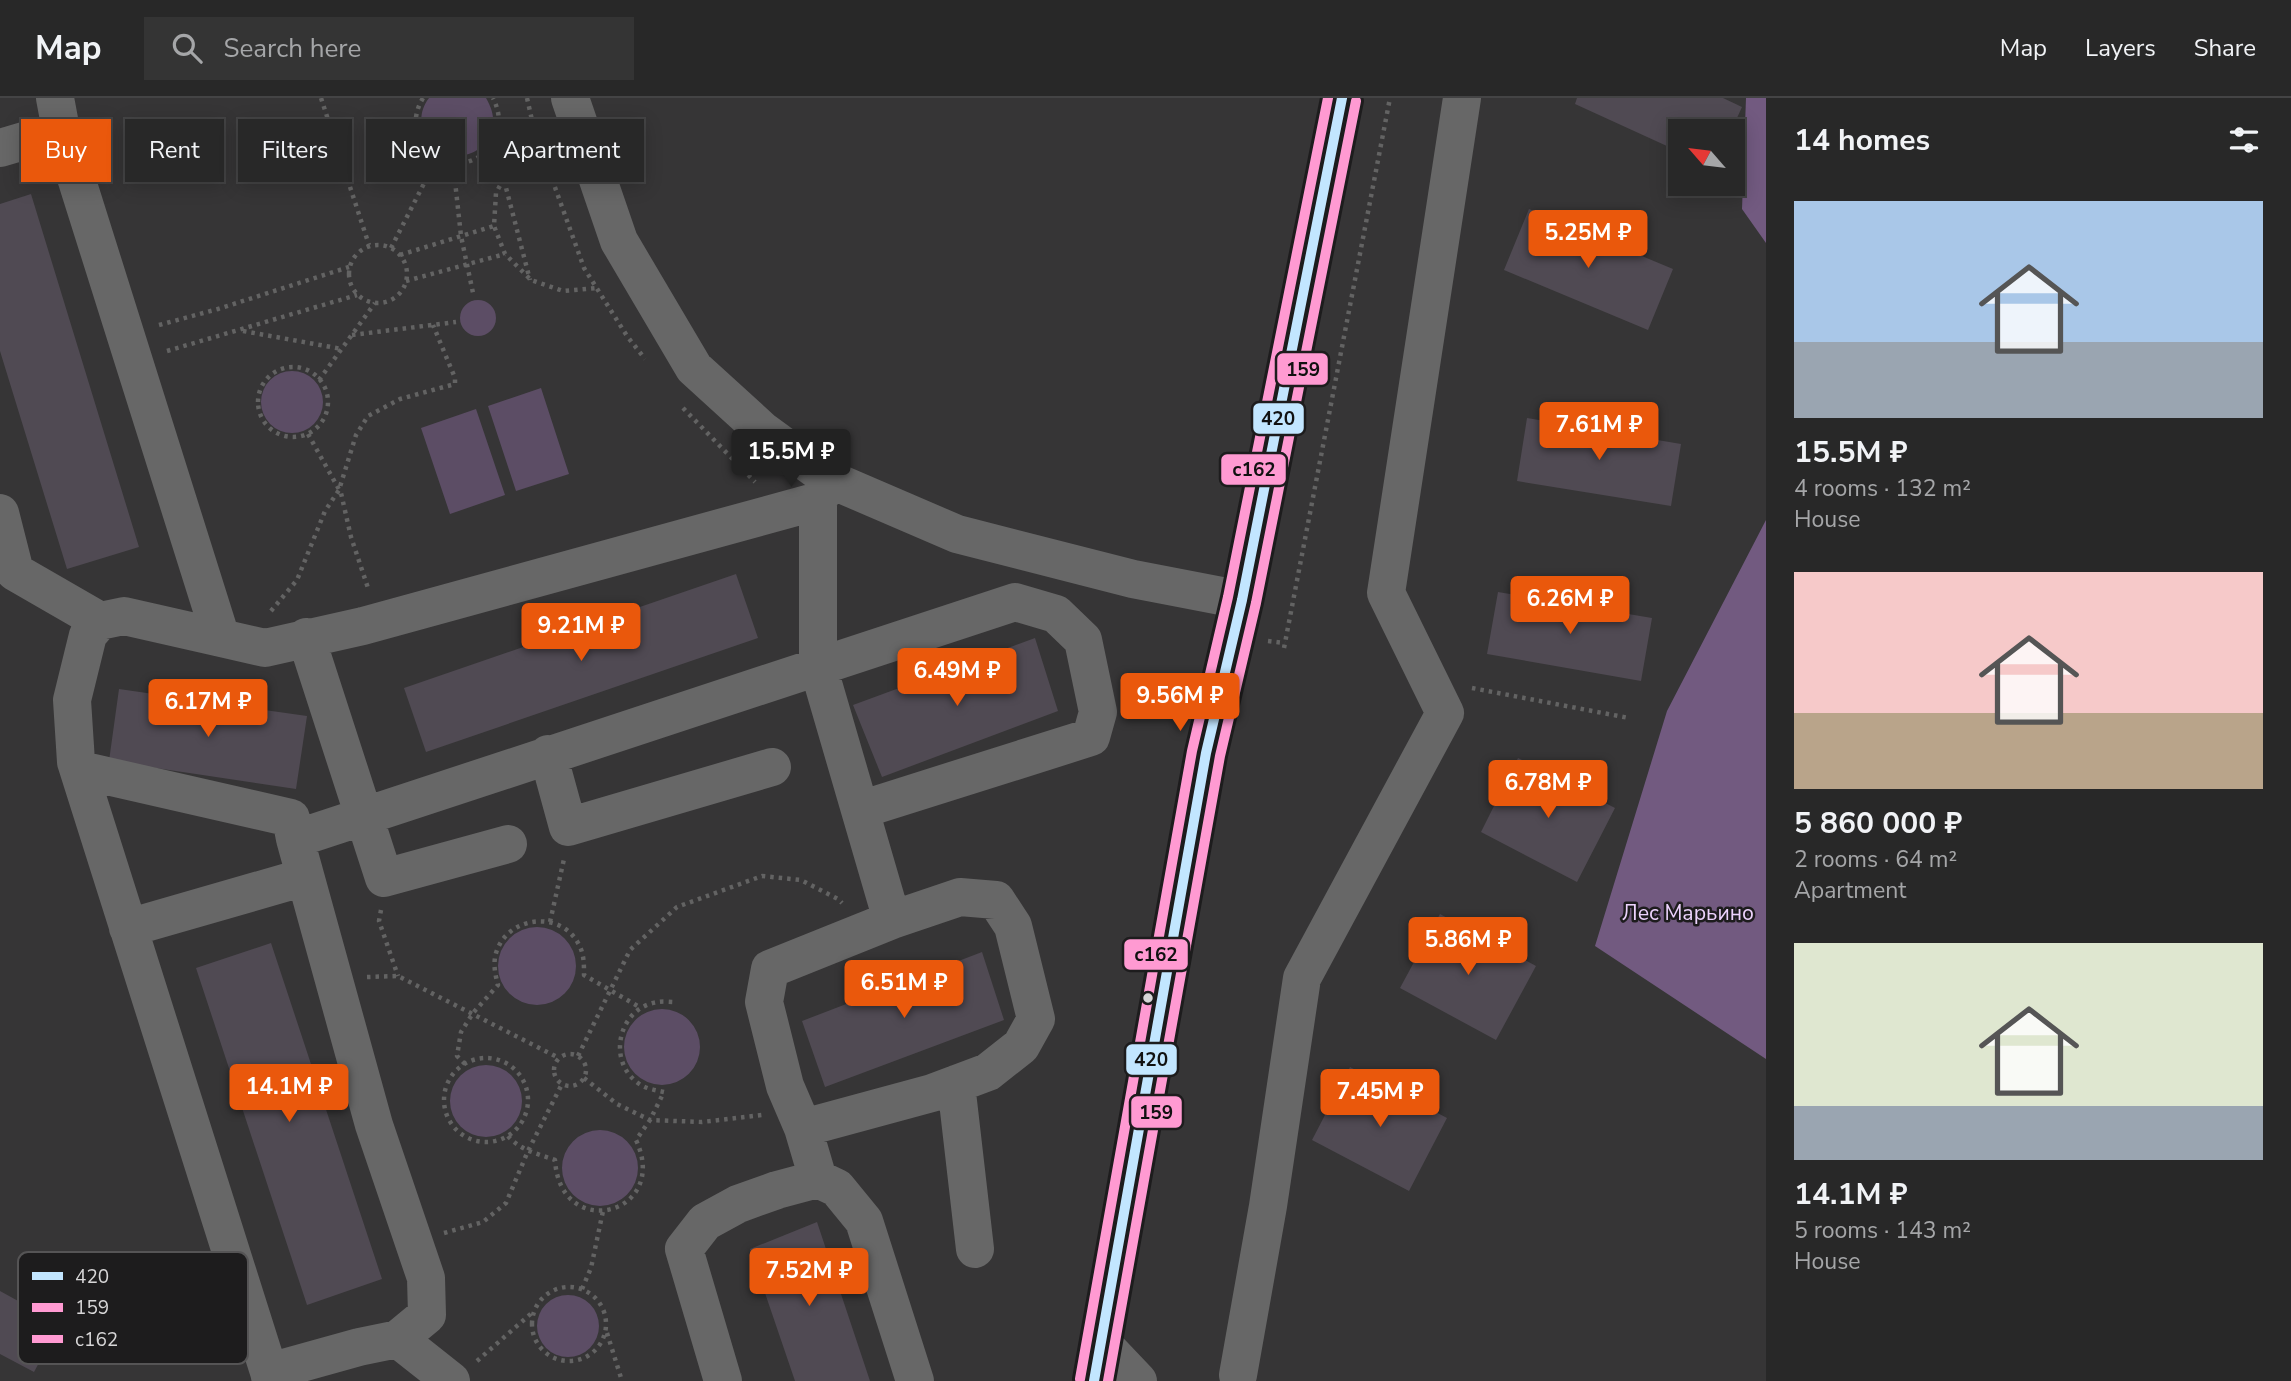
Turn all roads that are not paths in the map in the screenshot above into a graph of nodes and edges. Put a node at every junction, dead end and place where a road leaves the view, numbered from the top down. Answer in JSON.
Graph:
{"nodes":[{"id":1,"x":570,"y":98,"type":"edge"},
{"id":2,"x":1342,"y":98,"type":"edge"},
{"id":3,"x":1462,"y":98,"type":"edge"},
{"id":4,"x":58,"y":114,"type":"edge"},
{"id":5,"x":0,"y":148,"type":"edge"},
{"id":6,"x":823,"y":490,"type":"junction"},
{"id":7,"x":0,"y":513,"type":"edge"},
{"id":8,"x":1242,"y":600,"type":"junction"},
{"id":9,"x":100,"y":621,"type":"junction"},
{"id":10,"x":218,"y":627,"type":"junction"},
{"id":11,"x":306,"y":637,"type":"junction"},
{"id":12,"x":818,"y":666,"type":"junction"},
{"id":13,"x":548,"y":754,"type":"junction"},
{"id":14,"x":76,"y":762,"type":"junction"},
{"id":15,"x":772,"y":767,"type":"dead end"},
{"id":16,"x":860,"y":810,"type":"junction"},
{"id":17,"x":363,"y":816,"type":"junction"},
{"id":18,"x":295,"y":839,"type":"junction"},
{"id":19,"x":508,"y":844,"type":"dead end"},
{"id":20,"x":305,"y":877,"type":"junction"},
{"id":21,"x":879,"y":925,"type":"junction"},
{"id":22,"x":128,"y":928,"type":"junction"},
{"id":23,"x":956,"y":1084,"type":"junction"},
{"id":24,"x":798,"y":1118,"type":"junction"},
{"id":25,"x":818,"y":1179,"type":"junction"},
{"id":26,"x":975,"y":1249,"type":"dead end"},
{"id":27,"x":231,"y":1252,"type":"edge"},
{"id":28,"x":248,"y":1307,"type":"edge"},
{"id":29,"x":398,"y":1339,"type":"junction"},
{"id":30,"x":1100,"y":1341,"type":"junction"},
{"id":31,"x":463,"y":1372,"type":"edge"},
{"id":32,"x":1238,"y":1375,"type":"dead end"},
{"id":33,"x":270,"y":1376,"type":"edge"},
{"id":34,"x":723,"y":1381,"type":"edge"},
{"id":35,"x":915,"y":1381,"type":"edge"},
{"id":36,"x":1094,"y":1381,"type":"edge"},
{"id":37,"x":1138,"y":1381,"type":"edge"}],
"edges":[{"from":1,"to":6,"type":"street"},
{"from":2,"to":8,"type":"street"},
{"from":3,"to":32,"type":"street"},
{"from":4,"to":5,"type":"street"},
{"from":4,"to":10,"type":"street"},
{"from":6,"to":8,"type":"street"},
{"from":6,"to":11,"type":"street"},
{"from":6,"to":12,"type":"street"},
{"from":7,"to":9,"type":"street"},
{"from":8,"to":30,"type":"street"},
{"from":9,"to":10,"type":"street"},
{"from":9,"to":14,"type":"street"},
{"from":10,"to":11,"type":"street"},
{"from":11,"to":17,"type":"street"},
{"from":12,"to":13,"type":"street"},
{"from":12,"to":16,"type":"street"},
{"from":12,"to":16,"type":"street"},
{"from":13,"to":15,"type":"street"},
{"from":13,"to":17,"type":"street"},
{"from":14,"to":18,"type":"street"},
{"from":14,"to":22,"type":"street"},
{"from":16,"to":21,"type":"street"},
{"from":17,"to":18,"type":"street"},
{"from":17,"to":19,"type":"street"},
{"from":18,"to":20,"type":"street"},
{"from":20,"to":22,"type":"street"},
{"from":20,"to":29,"type":"street"},
{"from":21,"to":23,"type":"street"},
{"from":21,"to":24,"type":"street"},
{"from":22,"to":27,"type":"street"},
{"from":23,"to":24,"type":"street"},
{"from":23,"to":26,"type":"street"},
{"from":24,"to":25,"type":"street"},
{"from":25,"to":34,"type":"street"},
{"from":25,"to":35,"type":"street"},
{"from":28,"to":33,"type":"street"},
{"from":29,"to":31,"type":"street"},
{"from":29,"to":33,"type":"street"},
{"from":30,"to":36,"type":"street"},
{"from":30,"to":37,"type":"street"}]}
